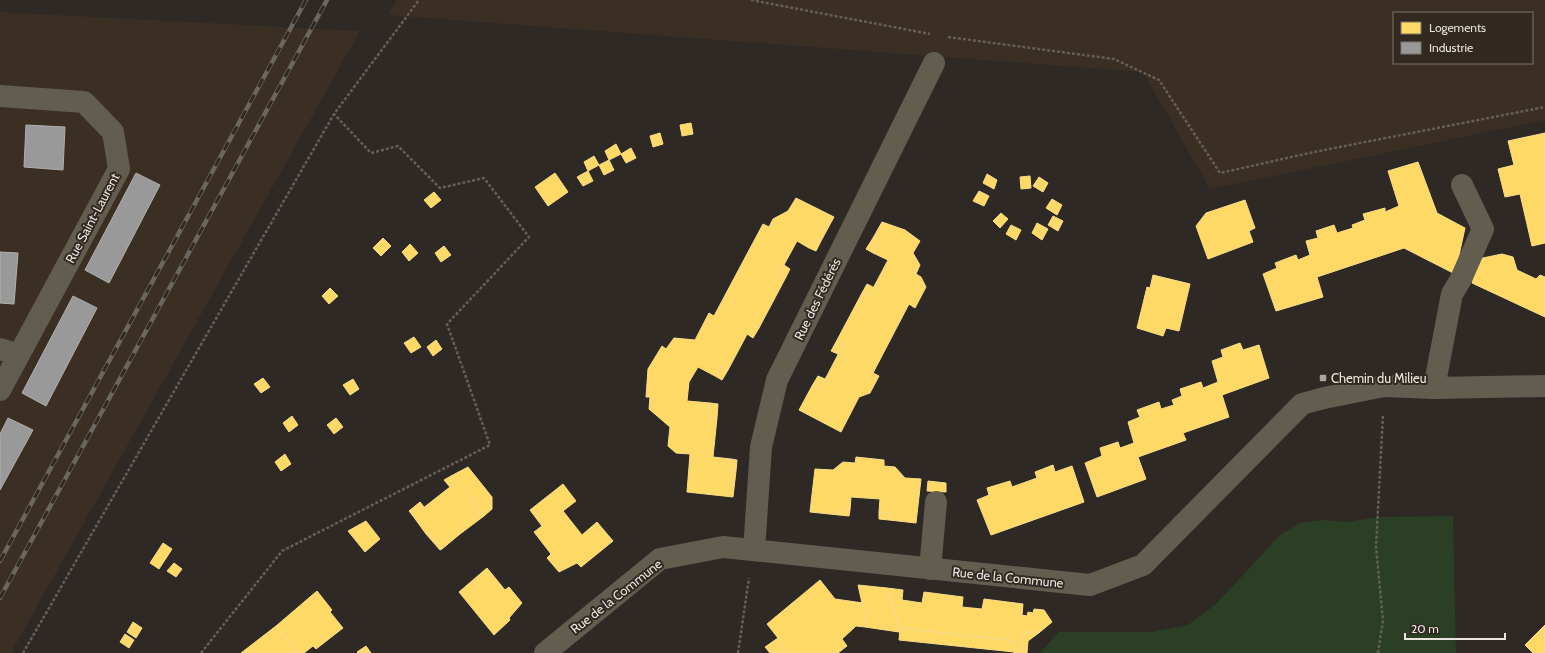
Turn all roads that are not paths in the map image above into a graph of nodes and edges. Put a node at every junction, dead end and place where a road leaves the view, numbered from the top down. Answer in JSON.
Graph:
{"nodes":[{"id":1,"x":934,"y":63,"type":"dead end"},
{"id":2,"x":0,"y":96,"type":"edge"},
{"id":3,"x":1462,"y":185,"type":"dead end"},
{"id":4,"x":10,"y":352,"type":"edge"},
{"id":5,"x":1545,"y":386,"type":"edge"},
{"id":6,"x":1434,"y":388,"type":"junction"},
{"id":7,"x":0,"y":390,"type":"edge"},
{"id":8,"x":936,"y":502,"type":"dead end"},
{"id":9,"x":754,"y":550,"type":"junction"},
{"id":10,"x":930,"y":568,"type":"junction"},
{"id":11,"x":546,"y":653,"type":"edge"}],
"edges":[{"from":1,"to":9,"type":"street","name":"Rue des Fédérés"},
{"from":2,"to":4,"type":"street","name":"Rue Saint-Laurent"},
{"from":3,"to":6,"type":"street"},
{"from":4,"to":7,"type":"street","name":"Rue Saint-Laurent"},
{"from":5,"to":6,"type":"street","name":"Rue de la Commune"},
{"from":6,"to":10,"type":"street","name":"Rue de la Commune"},
{"from":8,"to":10,"type":"street"},
{"from":9,"to":10,"type":"street","name":"Rue de la Commune"},
{"from":9,"to":11,"type":"street","name":"Rue de la Commune"}]}
